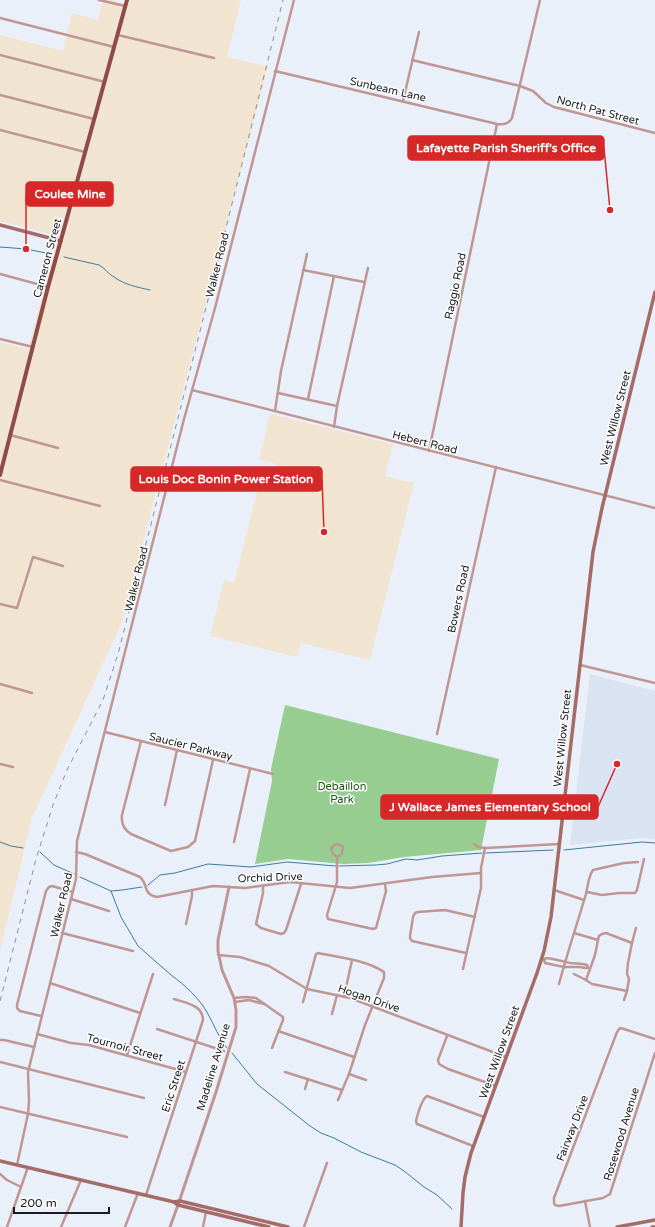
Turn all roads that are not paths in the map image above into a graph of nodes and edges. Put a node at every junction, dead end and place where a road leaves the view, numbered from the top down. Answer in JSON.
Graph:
{"nodes":[{"id":1,"x":99,"y":0,"type":"edge"},
{"id":2,"x":127,"y":0,"type":"edge"},
{"id":3,"x":294,"y":0,"type":"edge"},
{"id":4,"x":540,"y":0,"type":"edge"},
{"id":5,"x":126,"y":6,"type":"junction"},
{"id":6,"x":0,"y":18,"type":"edge"},
{"id":7,"x":419,"y":32,"type":"dead end"},
{"id":8,"x":118,"y":35,"type":"junction"},
{"id":9,"x":115,"y":47,"type":"junction"},
{"id":10,"x":0,"y":55,"type":"edge"},
{"id":11,"x":214,"y":58,"type":"dead end"},
{"id":12,"x":412,"y":60,"type":"junction"},
{"id":13,"x":275,"y":71,"type":"junction"},
{"id":14,"x":105,"y":82,"type":"junction"},
{"id":15,"x":520,"y":86,"type":"junction"},
{"id":16,"x":0,"y":95,"type":"edge"},
{"id":17,"x":403,"y":101,"type":"junction"},
{"id":18,"x":95,"y":120,"type":"junction"},
{"id":19,"x":497,"y":124,"type":"junction"},
{"id":20,"x":0,"y":130,"type":"edge"},
{"id":21,"x":655,"y":133,"type":"edge"},
{"id":22,"x":86,"y":152,"type":"junction"},
{"id":23,"x":0,"y":225,"type":"edge"},
{"id":24,"x":61,"y":241,"type":"junction"},
{"id":25,"x":307,"y":254,"type":"dead end"},
{"id":26,"x":368,"y":268,"type":"dead end"},
{"id":27,"x":304,"y":270,"type":"junction"},
{"id":28,"x":0,"y":274,"type":"edge"},
{"id":29,"x":334,"y":276,"type":"junction"},
{"id":30,"x":364,"y":282,"type":"junction"},
{"id":31,"x":48,"y":287,"type":"junction"},
{"id":32,"x":655,"y":292,"type":"edge"},
{"id":33,"x":0,"y":339,"type":"edge"},
{"id":34,"x":32,"y":347,"type":"junction"},
{"id":35,"x":192,"y":390,"type":"junction"},
{"id":36,"x":278,"y":393,"type":"junction"},
{"id":37,"x":308,"y":399,"type":"junction"},
{"id":38,"x":337,"y":406,"type":"junction"},
{"id":39,"x":275,"y":411,"type":"junction"},
{"id":40,"x":334,"y":427,"type":"junction"},
{"id":41,"x":10,"y":435,"type":"junction"},
{"id":42,"x":58,"y":448,"type":"dead end"},
{"id":43,"x":428,"y":451,"type":"junction"},
{"id":44,"x":496,"y":468,"type":"junction"},
{"id":45,"x":0,"y":475,"type":"edge"},
{"id":46,"x":0,"y":480,"type":"edge"},
{"id":47,"x":606,"y":496,"type":"junction"},
{"id":48,"x":100,"y":506,"type":"dead end"},
{"id":49,"x":655,"y":508,"type":"edge"},
{"id":50,"x":63,"y":566,"type":"dead end"},
{"id":51,"x":0,"y":604,"type":"edge"},
{"id":52,"x":579,"y":665,"type":"junction"},
{"id":53,"x":655,"y":683,"type":"edge"},
{"id":54,"x":0,"y":684,"type":"edge"},
{"id":55,"x":32,"y":693,"type":"dead end"},
{"id":56,"x":105,"y":732,"type":"junction"},
{"id":57,"x":437,"y":734,"type":"dead end"},
{"id":58,"x":141,"y":741,"type":"junction"},
{"id":59,"x":177,"y":750,"type":"junction"},
{"id":60,"x":213,"y":760,"type":"junction"},
{"id":61,"x":0,"y":764,"type":"edge"},
{"id":62,"x":13,"y":767,"type":"dead end"},
{"id":63,"x":250,"y":769,"type":"junction"},
{"id":64,"x":273,"y":774,"type":"dead end"},
{"id":65,"x":165,"y":805,"type":"dead end"},
{"id":66,"x":234,"y":842,"type":"dead end"},
{"id":67,"x":474,"y":844,"type":"dead end"},
{"id":68,"x":559,"y":844,"type":"junction"},
{"id":69,"x":485,"y":848,"type":"junction"},
{"id":70,"x":76,"y":852,"type":"junction"},
{"id":71,"x":337,"y":856,"type":"junction"},
{"id":72,"x":644,"y":859,"type":"dead end"},
{"id":73,"x":638,"y":862,"type":"dead end"},
{"id":74,"x":481,"y":873,"type":"junction"},
{"id":75,"x":301,"y":883,"type":"junction"},
{"id":76,"x":386,"y":884,"type":"junction"},
{"id":77,"x":229,"y":886,"type":"junction"},
{"id":78,"x":263,"y":886,"type":"junction"},
{"id":79,"x":336,"y":887,"type":"junction"},
{"id":80,"x":192,"y":890,"type":"junction"},
{"id":81,"x":554,"y":890,"type":"junction"},
{"id":82,"x":73,"y":892,"type":"junction"},
{"id":83,"x":587,"y":892,"type":"junction"},
{"id":84,"x":71,"y":899,"type":"junction"},
{"id":85,"x":584,"y":900,"type":"junction"},
{"id":86,"x":109,"y":911,"type":"dead end"},
{"id":87,"x":475,"y":917,"type":"junction"},
{"id":88,"x":186,"y":924,"type":"dead end"},
{"id":89,"x":636,"y":928,"type":"dead end"},
{"id":90,"x":62,"y":933,"type":"junction"},
{"id":91,"x":574,"y":933,"type":"junction"},
{"id":92,"x":598,"y":940,"type":"junction"},
{"id":93,"x":632,"y":943,"type":"junction"},
{"id":94,"x":133,"y":951,"type":"dead end"},
{"id":95,"x":466,"y":953,"type":"junction"},
{"id":96,"x":218,"y":955,"type":"junction"},
{"id":97,"x":556,"y":959,"type":"junction"},
{"id":98,"x":352,"y":960,"type":"junction"},
{"id":99,"x":543,"y":960,"type":"junction"},
{"id":100,"x":565,"y":961,"type":"junction"},
{"id":101,"x":557,"y":966,"type":"junction"},
{"id":102,"x":564,"y":967,"type":"junction"},
{"id":103,"x":589,"y":968,"type":"junction"},
{"id":104,"x":463,"y":969,"type":"dead end"},
{"id":105,"x":153,"y":974,"type":"dead end"},
{"id":106,"x":574,"y":974,"type":"dead end"},
{"id":107,"x":586,"y":980,"type":"junction"},
{"id":108,"x":50,"y":983,"type":"junction"},
{"id":109,"x":560,"y":984,"type":"dead end"},
{"id":110,"x":307,"y":988,"type":"junction"},
{"id":111,"x":627,"y":991,"type":"junction"},
{"id":112,"x":337,"y":995,"type":"junction"},
{"id":113,"x":344,"y":997,"type":"junction"},
{"id":114,"x":174,"y":999,"type":"dead end"},
{"id":115,"x":235,"y":1000,"type":"junction"},
{"id":116,"x":624,"y":1000,"type":"dead end"},
{"id":117,"x":303,"y":1002,"type":"dead end"},
{"id":118,"x":372,"y":1007,"type":"junction"},
{"id":119,"x":140,"y":1013,"type":"junction"},
{"id":120,"x":332,"y":1014,"type":"dead end"},
{"id":121,"x":41,"y":1016,"type":"junction"},
{"id":122,"x":157,"y":1029,"type":"dead end"},
{"id":123,"x":278,"y":1031,"type":"junction"},
{"id":124,"x":37,"y":1034,"type":"junction"},
{"id":125,"x":447,"y":1036,"type":"junction"},
{"id":126,"x":0,"y":1040,"type":"edge"},
{"id":127,"x":655,"y":1040,"type":"edge"},
{"id":128,"x":196,"y":1041,"type":"junction"},
{"id":129,"x":34,"y":1047,"type":"junction"},
{"id":130,"x":272,"y":1048,"type":"dead end"},
{"id":131,"x":224,"y":1051,"type":"dead end"},
{"id":132,"x":655,"y":1052,"type":"edge"},
{"id":133,"x":127,"y":1055,"type":"junction"},
{"id":134,"x":354,"y":1056,"type":"junction"},
{"id":135,"x":506,"y":1057,"type":"junction"},
{"id":136,"x":0,"y":1062,"type":"edge"},
{"id":137,"x":28,"y":1070,"type":"junction"},
{"id":138,"x":186,"y":1072,"type":"junction"},
{"id":139,"x":285,"y":1072,"type":"dead end"},
{"id":140,"x":349,"y":1074,"type":"junction"},
{"id":141,"x":308,"y":1079,"type":"junction"},
{"id":142,"x":366,"y":1080,"type":"dead end"},
{"id":143,"x":496,"y":1086,"type":"junction"},
{"id":144,"x":305,"y":1089,"type":"dead end"},
{"id":145,"x":342,"y":1090,"type":"junction"},
{"id":146,"x":144,"y":1098,"type":"dead end"},
{"id":147,"x":338,"y":1100,"type":"dead end"},
{"id":148,"x":0,"y":1107,"type":"edge"},
{"id":149,"x":28,"y":1114,"type":"junction"},
{"id":150,"x":484,"y":1117,"type":"junction"},
{"id":151,"x":127,"y":1137,"type":"dead end"},
{"id":152,"x":473,"y":1146,"type":"junction"},
{"id":153,"x":0,"y":1161,"type":"edge"},
{"id":154,"x":327,"y":1163,"type":"dead end"},
{"id":155,"x":17,"y":1165,"type":"junction"},
{"id":156,"x":28,"y":1167,"type":"junction"},
{"id":157,"x":0,"y":1174,"type":"edge"},
{"id":158,"x":81,"y":1180,"type":"junction"},
{"id":159,"x":21,"y":1187,"type":"junction"},
{"id":160,"x":138,"y":1193,"type":"junction"},
{"id":161,"x":146,"y":1195,"type":"junction"},
{"id":162,"x":180,"y":1201,"type":"junction"},
{"id":163,"x":585,"y":1201,"type":"junction"},
{"id":164,"x":174,"y":1202,"type":"junction"},
{"id":165,"x":178,"y":1205,"type":"junction"},
{"id":166,"x":206,"y":1212,"type":"junction"},
{"id":167,"x":655,"y":1220,"type":"edge"},
{"id":168,"x":248,"y":1222,"type":"junction"},
{"id":169,"x":655,"y":1226,"type":"edge"},
{"id":170,"x":8,"y":1227,"type":"edge"},
{"id":171,"x":61,"y":1227,"type":"edge"},
{"id":172,"x":125,"y":1227,"type":"edge"},
{"id":173,"x":170,"y":1227,"type":"edge"},
{"id":174,"x":203,"y":1227,"type":"edge"},
{"id":175,"x":246,"y":1227,"type":"edge"},
{"id":176,"x":269,"y":1227,"type":"edge"},
{"id":177,"x":288,"y":1227,"type":"edge"},
{"id":178,"x":304,"y":1227,"type":"edge"},
{"id":179,"x":461,"y":1227,"type":"edge"},
{"id":180,"x":590,"y":1227,"type":"edge"},
{"id":181,"x":617,"y":1227,"type":"edge"},
{"id":182,"x":652,"y":1227,"type":"edge"}],
"edges":[{"from":1,"to":5,"type":"street"},
{"from":2,"to":5,"type":"main road","name":"Cameron Street"},
{"from":3,"to":13,"type":"street","name":"Walker Road"},
{"from":4,"to":15,"type":"street"},
{"from":5,"to":8,"type":"main road","name":"Cameron Street"},
{"from":6,"to":9,"type":"street"},
{"from":7,"to":12,"type":"street"},
{"from":8,"to":9,"type":"main road","name":"Cameron Street"},
{"from":8,"to":11,"type":"street"},
{"from":9,"to":14,"type":"main road","name":"Cameron Street"},
{"from":10,"to":14,"type":"street"},
{"from":12,"to":15,"type":"street","name":"North Pat Street"},
{"from":12,"to":17,"type":"street"},
{"from":13,"to":17,"type":"street","name":"Sunbeam Lane"},
{"from":13,"to":35,"type":"street","name":"Walker Road"},
{"from":14,"to":18,"type":"main road","name":"Cameron Street"},
{"from":15,"to":19,"type":"street"},
{"from":15,"to":21,"type":"street","name":"North Pat Street"},
{"from":16,"to":18,"type":"street"},
{"from":17,"to":19,"type":"street","name":"Sunbeam Lane"},
{"from":18,"to":22,"type":"main road","name":"Cameron Street"},
{"from":19,"to":43,"type":"street","name":"Raggio Road"},
{"from":20,"to":22,"type":"street"},
{"from":22,"to":24,"type":"main road","name":"Cameron Street"},
{"from":23,"to":24,"type":"main road"},
{"from":24,"to":31,"type":"main road","name":"Cameron Street"},
{"from":25,"to":27,"type":"street"},
{"from":26,"to":30,"type":"street"},
{"from":27,"to":29,"type":"street"},
{"from":27,"to":36,"type":"street"},
{"from":28,"to":31,"type":"street"},
{"from":29,"to":30,"type":"street"},
{"from":29,"to":37,"type":"street"},
{"from":30,"to":38,"type":"street"},
{"from":31,"to":34,"type":"main road","name":"Cameron Street"},
{"from":32,"to":47,"type":"main road","name":"West Willow Street"},
{"from":33,"to":34,"type":"street"},
{"from":34,"to":41,"type":"main road","name":"Cameron Street"},
{"from":35,"to":39,"type":"street","name":"Hebert Road"},
{"from":35,"to":56,"type":"street","name":"Walker Road"},
{"from":36,"to":37,"type":"street"},
{"from":36,"to":39,"type":"street"},
{"from":37,"to":38,"type":"street"},
{"from":38,"to":40,"type":"street"},
{"from":39,"to":40,"type":"street","name":"Hebert Road"},
{"from":40,"to":43,"type":"street","name":"Hebert Road"},
{"from":41,"to":42,"type":"street"},
{"from":41,"to":45,"type":"main road","name":"Cameron Street"},
{"from":43,"to":44,"type":"street","name":"Hebert Road"},
{"from":44,"to":47,"type":"street","name":"Hebert Road"},
{"from":44,"to":57,"type":"street","name":"Bowers Road"},
{"from":46,"to":48,"type":"street"},
{"from":47,"to":49,"type":"street","name":"Hebert Road"},
{"from":47,"to":52,"type":"main road","name":"West Willow Street"},
{"from":50,"to":51,"type":"street"},
{"from":52,"to":53,"type":"street"},
{"from":52,"to":68,"type":"main road","name":"West Willow Street"},
{"from":54,"to":55,"type":"street"},
{"from":56,"to":58,"type":"street","name":"Saucier Parkway"},
{"from":56,"to":70,"type":"street","name":"Walker Road"},
{"from":58,"to":59,"type":"street","name":"Saucier Parkway"},
{"from":58,"to":60,"type":"street"},
{"from":59,"to":60,"type":"street","name":"Saucier Parkway"},
{"from":59,"to":65,"type":"street"},
{"from":60,"to":63,"type":"street","name":"Saucier Parkway"},
{"from":61,"to":62,"type":"street"},
{"from":63,"to":64,"type":"street","name":"Saucier Parkway"},
{"from":63,"to":66,"type":"street"},
{"from":67,"to":69,"type":"street"},
{"from":68,"to":69,"type":"street"},
{"from":68,"to":81,"type":"main road","name":"West Willow Street"},
{"from":69,"to":74,"type":"street"},
{"from":70,"to":80,"type":"street","name":"Orchid Drive"},
{"from":70,"to":82,"type":"street","name":"Walker Road"},
{"from":71,"to":71,"type":"street"},
{"from":71,"to":79,"type":"street"},
{"from":72,"to":83,"type":"street"},
{"from":73,"to":83,"type":"street"},
{"from":74,"to":76,"type":"street","name":"Orchid Drive"},
{"from":74,"to":87,"type":"street"},
{"from":75,"to":78,"type":"street","name":"Orchid Drive"},
{"from":75,"to":78,"type":"street"},
{"from":75,"to":79,"type":"street","name":"Orchid Drive"},
{"from":76,"to":79,"type":"street","name":"Orchid Drive"},
{"from":76,"to":79,"type":"street"},
{"from":77,"to":78,"type":"street","name":"Orchid Drive"},
{"from":77,"to":80,"type":"street","name":"Orchid Drive"},
{"from":77,"to":96,"type":"street","name":"Madeline Avenue"},
{"from":80,"to":88,"type":"street"},
{"from":81,"to":85,"type":"street"},
{"from":81,"to":99,"type":"main road","name":"West Willow Street"},
{"from":82,"to":84,"type":"street","name":"Walker Road"},
{"from":82,"to":121,"type":"street"},
{"from":83,"to":85,"type":"street"},
{"from":84,"to":86,"type":"street"},
{"from":84,"to":90,"type":"street","name":"Walker Road"},
{"from":85,"to":91,"type":"street"},
{"from":87,"to":95,"type":"street"},
{"from":87,"to":95,"type":"street"},
{"from":89,"to":93,"type":"street"},
{"from":90,"to":94,"type":"street"},
{"from":90,"to":108,"type":"street","name":"Walker Road"},
{"from":91,"to":92,"type":"street"},
{"from":91,"to":100,"type":"street"},
{"from":92,"to":93,"type":"street"},
{"from":92,"to":103,"type":"street"},
{"from":93,"to":111,"type":"street"},
{"from":95,"to":104,"type":"street"},
{"from":96,"to":110,"type":"street","name":"Hogan Drive"},
{"from":96,"to":115,"type":"street","name":"Madeline Avenue"},
{"from":97,"to":99,"type":"street"},
{"from":97,"to":100,"type":"street"},
{"from":97,"to":101,"type":"street"},
{"from":98,"to":110,"type":"street"},
{"from":98,"to":113,"type":"street"},
{"from":98,"to":118,"type":"street"},
{"from":99,"to":101,"type":"street"},
{"from":99,"to":135,"type":"main road","name":"West Willow Street"},
{"from":100,"to":102,"type":"street"},
{"from":100,"to":103,"type":"street"},
{"from":101,"to":102,"type":"street"},
{"from":102,"to":103,"type":"street"},
{"from":102,"to":109,"type":"street"},
{"from":103,"to":107,"type":"street"},
{"from":105,"to":119,"type":"street"},
{"from":106,"to":107,"type":"street"},
{"from":107,"to":111,"type":"street"},
{"from":108,"to":119,"type":"street"},
{"from":108,"to":121,"type":"street","name":"Walker Road"},
{"from":110,"to":112,"type":"street","name":"Hogan Drive"},
{"from":110,"to":117,"type":"street"},
{"from":111,"to":116,"type":"street"},
{"from":112,"to":113,"type":"street","name":"Hogan Drive"},
{"from":112,"to":120,"type":"street"},
{"from":113,"to":118,"type":"street","name":"Hogan Drive"},
{"from":114,"to":128,"type":"street","name":"Eric Street"},
{"from":115,"to":123,"type":"street"},
{"from":115,"to":162,"type":"street","name":"Madeline Avenue"},
{"from":118,"to":125,"type":"street","name":"Hogan Drive"},
{"from":118,"to":134,"type":"street"},
{"from":119,"to":133,"type":"street"},
{"from":121,"to":124,"type":"street","name":"Walker Road"},
{"from":122,"to":128,"type":"street"},
{"from":123,"to":130,"type":"street"},
{"from":123,"to":134,"type":"street"},
{"from":124,"to":129,"type":"street","name":"Walker Road"},
{"from":124,"to":133,"type":"street","name":"Tournoir Street"},
{"from":125,"to":135,"type":"street","name":"Hogan Drive"},
{"from":125,"to":143,"type":"street"},
{"from":126,"to":129,"type":"street"},
{"from":127,"to":163,"type":"street","name":"Fairway Drive"},
{"from":128,"to":131,"type":"street"},
{"from":128,"to":138,"type":"street","name":"Eric Street"},
{"from":129,"to":137,"type":"street","name":"Walker Road"},
{"from":132,"to":163,"type":"street","name":"Rosewood Avenue"},
{"from":133,"to":138,"type":"street","name":"Tournoir Street"},
{"from":134,"to":140,"type":"street"},
{"from":135,"to":143,"type":"main road","name":"West Willow Street"},
{"from":136,"to":137,"type":"street"},
{"from":137,"to":146,"type":"street"},
{"from":137,"to":149,"type":"street","name":"Walker Road"},
{"from":138,"to":161,"type":"street","name":"Eric Street"},
{"from":139,"to":141,"type":"street"},
{"from":140,"to":142,"type":"street"},
{"from":140,"to":145,"type":"street"},
{"from":141,"to":144,"type":"street"},
{"from":141,"to":145,"type":"street"},
{"from":143,"to":150,"type":"main road","name":"West Willow Street"},
{"from":145,"to":147,"type":"street"},
{"from":148,"to":149,"type":"street"},
{"from":149,"to":151,"type":"street"},
{"from":149,"to":155,"type":"street","name":"Walker Road"},
{"from":150,"to":152,"type":"main road","name":"West Willow Street"},
{"from":150,"to":152,"type":"street"},
{"from":152,"to":179,"type":"main road","name":"West Willow Street"},
{"from":153,"to":155,"type":"main road"},
{"from":154,"to":178,"type":"street"},
{"from":155,"to":156,"type":"main road"},
{"from":156,"to":158,"type":"main road"},
{"from":156,"to":159,"type":"street"},
{"from":157,"to":159,"type":"street"},
{"from":158,"to":160,"type":"main road"},
{"from":158,"to":171,"type":"street"},
{"from":159,"to":170,"type":"street"},
{"from":160,"to":161,"type":"main road"},
{"from":160,"to":172,"type":"street"},
{"from":161,"to":164,"type":"main road"},
{"from":162,"to":164,"type":"main road"},
{"from":162,"to":165,"type":"street","name":"Madeline Avenue"},
{"from":162,"to":177,"type":"main road"},
{"from":163,"to":180,"type":"street"},
{"from":164,"to":165,"type":"main road"},
{"from":165,"to":166,"type":"main road"},
{"from":165,"to":173,"type":"street","name":"Madeline Avenue"},
{"from":166,"to":168,"type":"main road"},
{"from":166,"to":174,"type":"street"},
{"from":167,"to":181,"type":"main road"},
{"from":168,"to":175,"type":"street"},
{"from":168,"to":176,"type":"main road"},
{"from":169,"to":182,"type":"main road"}]}
